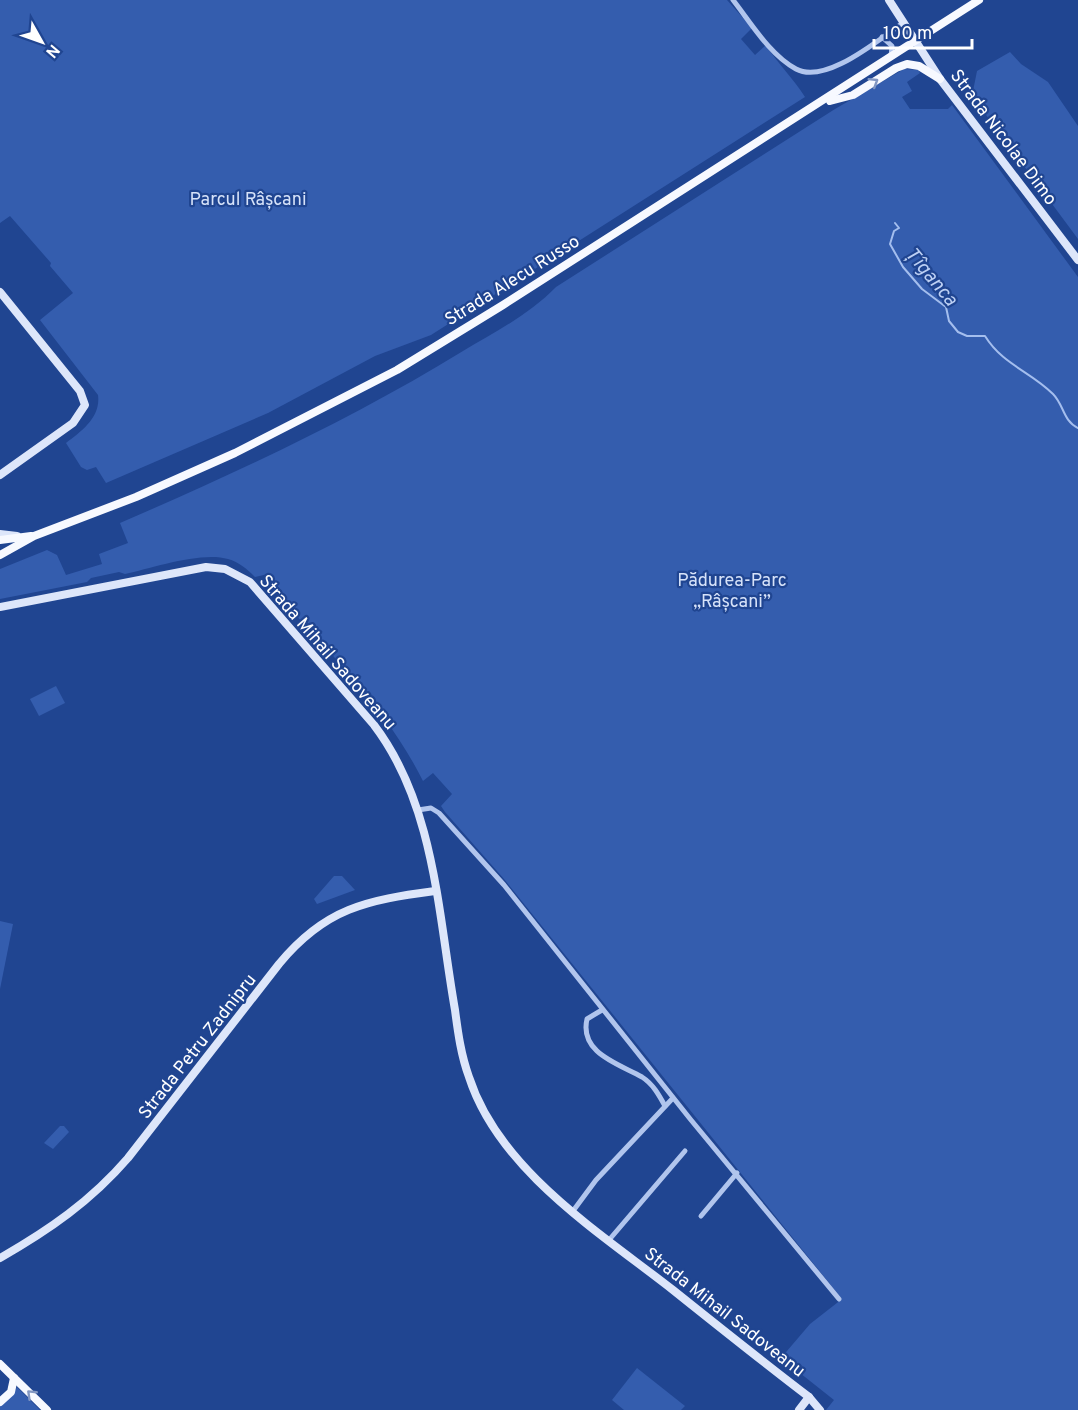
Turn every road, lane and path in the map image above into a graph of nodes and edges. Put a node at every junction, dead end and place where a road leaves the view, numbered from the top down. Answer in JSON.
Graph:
{"nodes":[{"id":1,"x":733,"y":0,"type":"edge"},
{"id":2,"x":889,"y":0,"type":"edge"},
{"id":3,"x":979,"y":0,"type":"edge"},
{"id":4,"x":903,"y":23,"type":"junction"},
{"id":5,"x":882,"y":38,"type":"junction"},
{"id":6,"x":915,"y":42,"type":"junction"},
{"id":7,"x":891,"y":59,"type":"junction"},
{"id":8,"x":940,"y":79,"type":"junction"},
{"id":9,"x":821,"y":104,"type":"junction"},
{"id":10,"x":1078,"y":260,"type":"edge"},
{"id":11,"x":0,"y":292,"type":"edge"},
{"id":12,"x":0,"y":475,"type":"edge"},
{"id":13,"x":0,"y":534,"type":"edge"},
{"id":14,"x":34,"y":536,"type":"junction"},
{"id":15,"x":22,"y":537,"type":"junction"},
{"id":16,"x":0,"y":540,"type":"edge"},
{"id":17,"x":0,"y":555,"type":"edge"},
{"id":18,"x":0,"y":607,"type":"edge"},
{"id":19,"x":418,"y":810,"type":"junction"},
{"id":20,"x":435,"y":891,"type":"junction"},
{"id":21,"x":602,"y":1010,"type":"junction"},
{"id":22,"x":673,"y":1098,"type":"junction"},
{"id":23,"x":665,"y":1106,"type":"junction"},
{"id":24,"x":685,"y":1151,"type":"dead end"},
{"id":25,"x":737,"y":1173,"type":"junction"},
{"id":26,"x":573,"y":1211,"type":"junction"},
{"id":27,"x":701,"y":1216,"type":"dead end"},
{"id":28,"x":609,"y":1240,"type":"junction"},
{"id":29,"x":0,"y":1258,"type":"edge"},
{"id":30,"x":839,"y":1299,"type":"dead end"},
{"id":31,"x":0,"y":1364,"type":"edge"},
{"id":32,"x":14,"y":1378,"type":"junction"},
{"id":33,"x":809,"y":1397,"type":"junction"},
{"id":34,"x":0,"y":1402,"type":"edge"},
{"id":35,"x":47,"y":1410,"type":"edge"},
{"id":36,"x":799,"y":1410,"type":"edge"},
{"id":37,"x":820,"y":1410,"type":"edge"}],
"edges":[{"from":1,"to":5,"type":"street"},
{"from":2,"to":4,"type":"main road","name":"Strada Nicolae Dimo"},
{"from":3,"to":6,"type":"main road","name":"Strada Alecu Russo"},
{"from":4,"to":5,"type":"street"},
{"from":4,"to":6,"type":"main road","name":"Strada Nicolae Dimo"},
{"from":5,"to":7,"type":"street"},
{"from":6,"to":7,"type":"main road","name":"Strada Alecu Russo"},
{"from":6,"to":8,"type":"main road","name":"Strada Nicolae Dimo"},
{"from":7,"to":9,"type":"main road","name":"Strada Alecu Russo"},
{"from":9,"to":8,"type":"main road","one_way":true},
{"from":8,"to":10,"type":"main road","name":"Strada Nicolae Dimo"},
{"from":9,"to":14,"type":"main road","name":"Strada Alecu Russo"},
{"from":11,"to":12,"type":"main road"},
{"from":13,"to":15,"type":"main road"},
{"from":14,"to":15,"type":"main road","name":"Strada Alecu Russo"},
{"from":14,"to":17,"type":"main road","name":"Strada Alecu Russo"},
{"from":15,"to":16,"type":"main road","name":"Strada Alecu Russo"},
{"from":18,"to":19,"type":"main road","name":"Strada Mihail Sadoveanu"},
{"from":19,"to":20,"type":"main road","name":"Strada Mihail Sadoveanu"},
{"from":19,"to":21,"type":"street"},
{"from":20,"to":26,"type":"main road","name":"Strada Mihail Sadoveanu"},
{"from":20,"to":29,"type":"main road","name":"Strada Petru Zadnipru"},
{"from":21,"to":22,"type":"street"},
{"from":21,"to":23,"type":"street"},
{"from":22,"to":23,"type":"street"},
{"from":22,"to":25,"type":"street"},
{"from":23,"to":26,"type":"street"},
{"from":24,"to":28,"type":"street"},
{"from":25,"to":27,"type":"street"},
{"from":25,"to":30,"type":"street"},
{"from":26,"to":28,"type":"main road","name":"Strada Mihail Sadoveanu"},
{"from":28,"to":33,"type":"main road","name":"Strada Mihail Sadoveanu"},
{"from":31,"to":32,"type":"main road"},
{"from":32,"to":34,"type":"main road"},
{"from":35,"to":32,"type":"main road","one_way":true},
{"from":33,"to":36,"type":"main road"},
{"from":33,"to":37,"type":"main road","name":"Strada Mihail Sadoveanu"}]}
